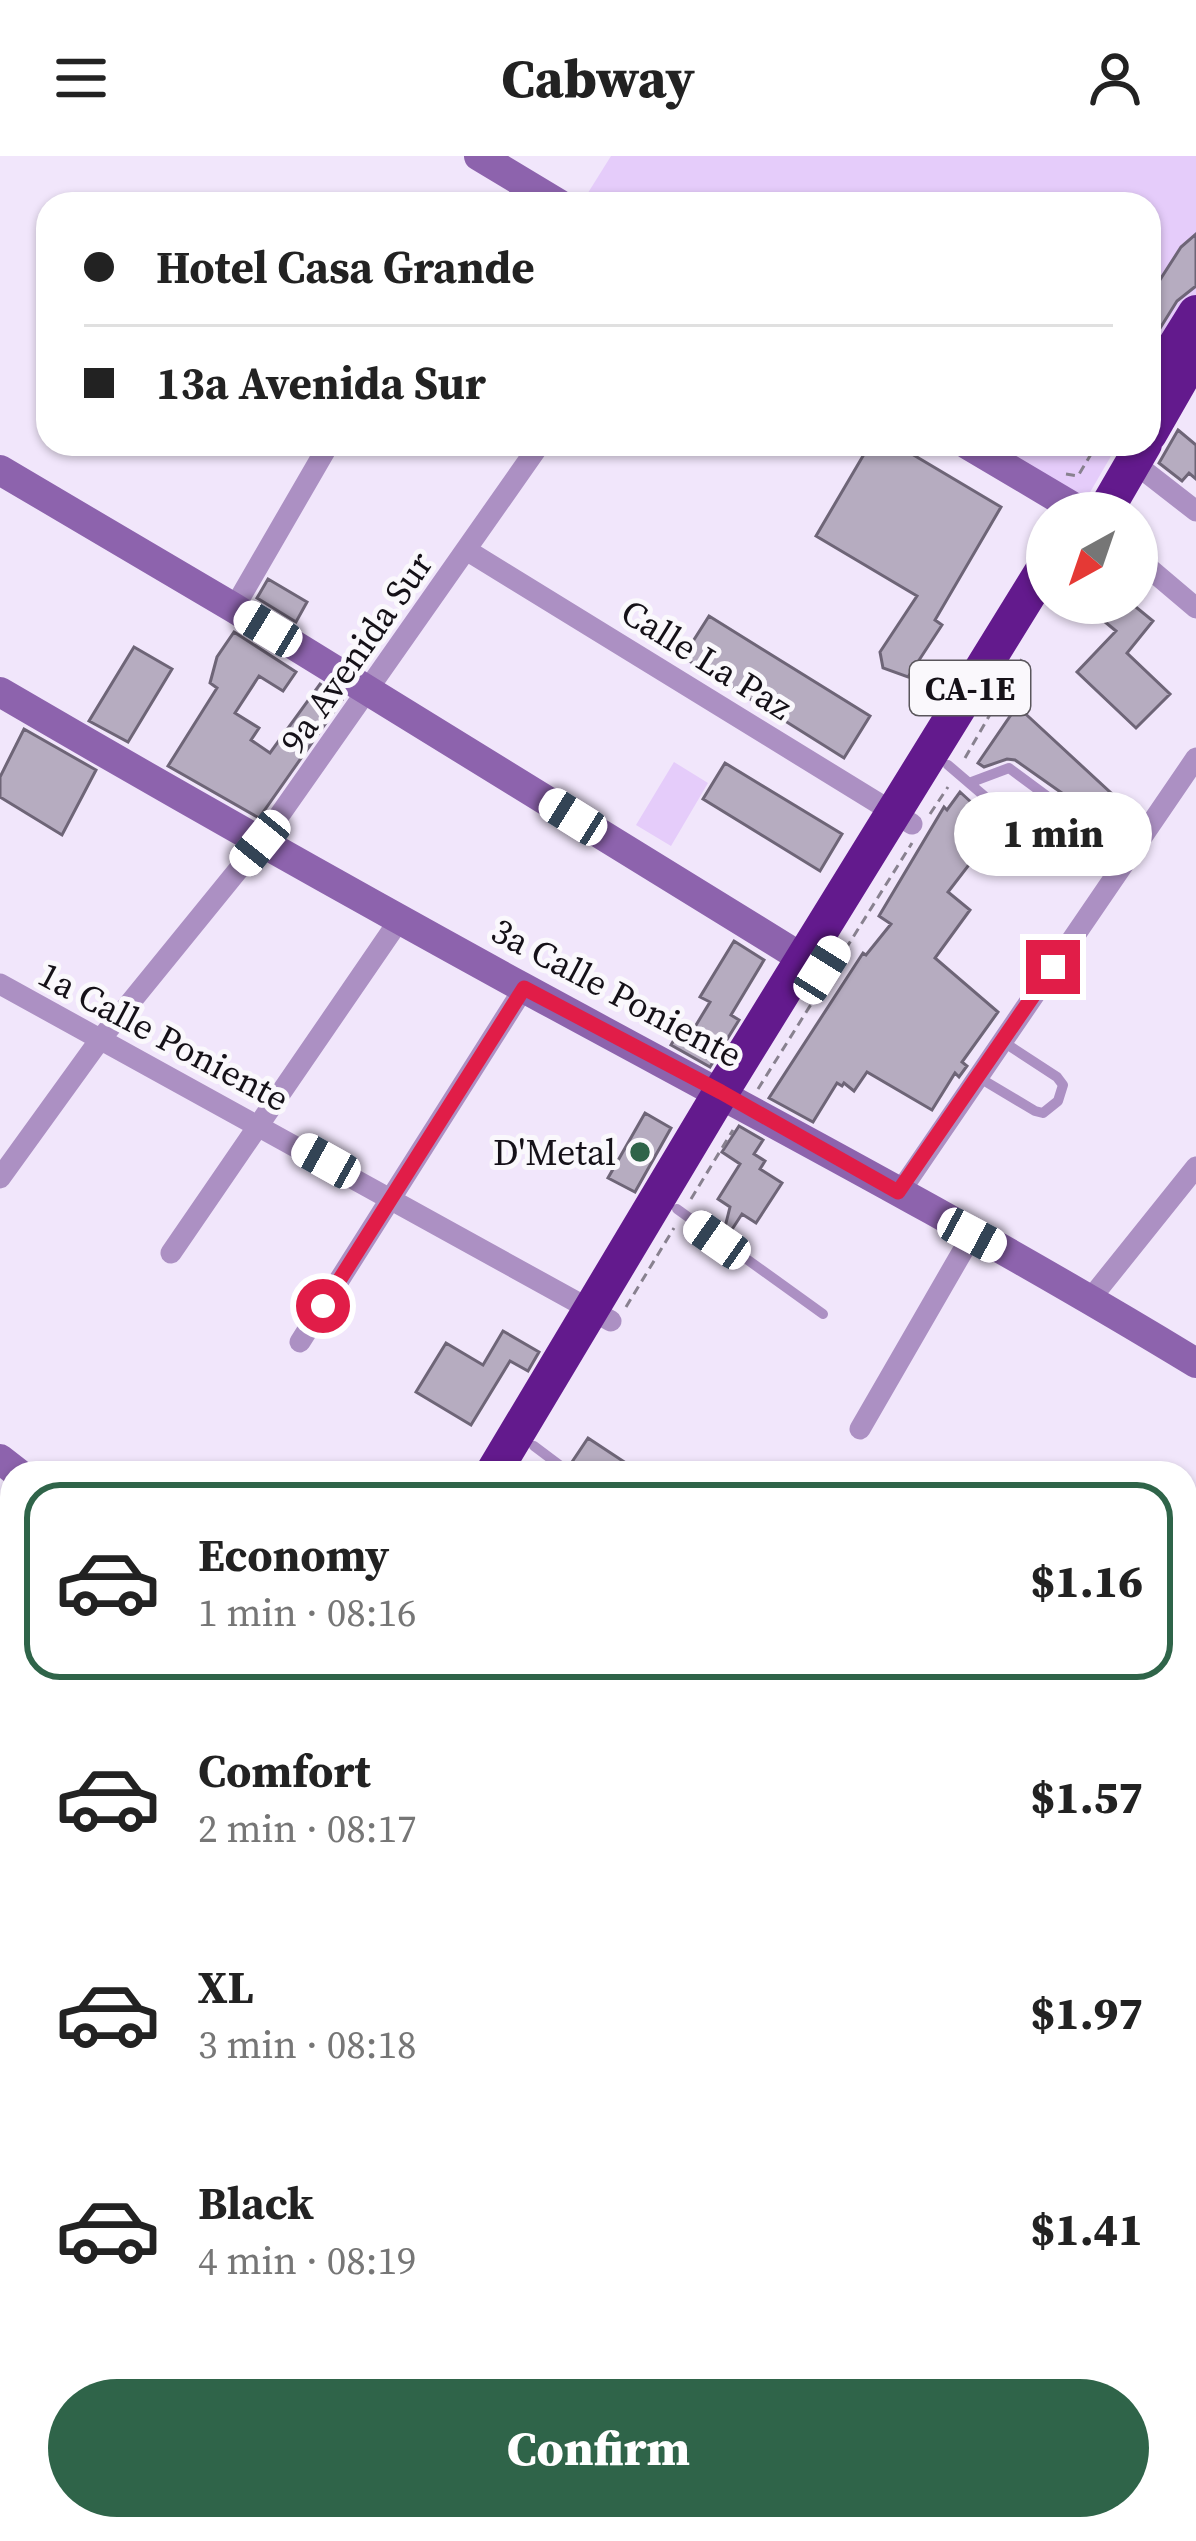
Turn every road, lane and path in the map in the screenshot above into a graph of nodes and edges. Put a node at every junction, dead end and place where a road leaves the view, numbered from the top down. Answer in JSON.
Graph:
{"nodes":[{"id":1,"x":478,"y":156,"type":"edge"},
{"id":2,"x":539,"y":192,"type":"edge"},
{"id":3,"x":1196,"y":313,"type":"edge"},
{"id":4,"x":1180,"y":381,"type":"edge"},
{"id":5,"x":1161,"y":409,"type":"edge"},
{"id":6,"x":319,"y":456,"type":"edge"},
{"id":7,"x":532,"y":456,"type":"edge"},
{"id":8,"x":988,"y":456,"type":"edge"},
{"id":9,"x":1090,"y":456,"type":"edge"},
{"id":10,"x":1128,"y":456,"type":"edge"},
{"id":11,"x":1145,"y":456,"type":"edge"},
{"id":12,"x":0,"y":470,"type":"edge"},
{"id":13,"x":1052,"y":472,"type":"dead end"},
{"id":14,"x":1051,"y":492,"type":"edge"},
{"id":15,"x":1101,"y":492,"type":"edge"},
{"id":16,"x":1196,"y":511,"type":"edge"},
{"id":17,"x":468,"y":551,"type":"junction"},
{"id":18,"x":1158,"y":576,"type":"edge"},
{"id":19,"x":1026,"y":604,"type":"edge"},
{"id":20,"x":234,"y":608,"type":"junction"},
{"id":21,"x":1196,"y":608,"type":"edge"},
{"id":22,"x":1037,"y":624,"type":"edge"},
{"id":23,"x":1033,"y":640,"type":"dead end"},
{"id":24,"x":0,"y":692,"type":"edge"},
{"id":25,"x":370,"y":692,"type":"junction"},
{"id":26,"x":1196,"y":758,"type":"edge"},
{"id":27,"x":958,"y":773,"type":"junction"},
{"id":28,"x":914,"y":820,"type":"junction"},
{"id":29,"x":260,"y":843,"type":"junction"},
{"id":30,"x":1085,"y":848,"type":"junction"},
{"id":31,"x":1130,"y":855,"type":"junction"},
{"id":32,"x":400,"y":919,"type":"junction"},
{"id":33,"x":805,"y":959,"type":"junction"},
{"id":34,"x":0,"y":984,"type":"edge"},
{"id":35,"x":524,"y":988,"type":"junction"},
{"id":36,"x":99,"y":1041,"type":"junction"},
{"id":37,"x":1002,"y":1041,"type":"junction"},
{"id":38,"x":978,"y":1077,"type":"junction"},
{"id":39,"x":738,"y":1102,"type":"junction"},
{"id":40,"x":259,"y":1125,"type":"junction"},
{"id":41,"x":1196,"y":1167,"type":"edge"},
{"id":42,"x":0,"y":1178,"type":"edge"},
{"id":43,"x":898,"y":1192,"type":"junction"},
{"id":44,"x":394,"y":1198,"type":"junction"},
{"id":45,"x":679,"y":1212,"type":"junction"},
{"id":46,"x":972,"y":1235,"type":"junction"},
{"id":47,"x":171,"y":1253,"type":"dead end"},
{"id":48,"x":1091,"y":1298,"type":"junction"},
{"id":49,"x":823,"y":1314,"type":"dead end"},
{"id":50,"x":608,"y":1315,"type":"junction"},
{"id":51,"x":300,"y":1342,"type":"dead end"},
{"id":52,"x":1196,"y":1363,"type":"edge"},
{"id":53,"x":860,"y":1429,"type":"dead end"},
{"id":54,"x":526,"y":1460,"type":"edge"},
{"id":55,"x":502,"y":1461,"type":"edge"}],
"edges":[{"from":1,"to":2,"type":"street"},
{"from":3,"to":4,"type":"highway"},
{"from":4,"to":5,"type":"highway"},
{"from":6,"to":20,"type":"street"},
{"from":7,"to":17,"type":"street","name":"9a Avenida Sur"},
{"from":8,"to":14,"type":"street"},
{"from":9,"to":13,"type":"path"},
{"from":10,"to":15,"type":"highway"},
{"from":11,"to":16,"type":"street"},
{"from":12,"to":20,"type":"street"},
{"from":17,"to":25,"type":"street","name":"9a Avenida Sur"},
{"from":17,"to":28,"type":"street","name":"Calle La Paz"},
{"from":18,"to":21,"type":"street"},
{"from":19,"to":28,"type":"highway","number":"CA-1E"},
{"from":20,"to":25,"type":"street"},
{"from":22,"to":27,"type":"highway","number":"CA-1E"},
{"from":23,"to":27,"type":"path"},
{"from":24,"to":29,"type":"street","name":"3a Calle Poniente"},
{"from":25,"to":29,"type":"street","name":"9a Avenida Sur"},
{"from":25,"to":33,"type":"street"},
{"from":26,"to":31,"type":"street"},
{"from":27,"to":28,"type":"highway","number":"CA-1E"},
{"from":27,"to":28,"type":"path"},
{"from":27,"to":30,"type":"lane"},
{"from":27,"to":30,"type":"lane"},
{"from":28,"to":33,"type":"highway","number":"CA-1E"},
{"from":28,"to":39,"type":"highway","number":"CA-1E"},
{"from":28,"to":39,"type":"path"},
{"from":29,"to":32,"type":"street","name":"3a Calle Poniente"},
{"from":29,"to":36,"type":"street","name":"9a Avenida Sur"},
{"from":30,"to":31,"type":"lane"},
{"from":31,"to":37,"type":"street"},
{"from":32,"to":35,"type":"street","name":"3a Calle Poniente"},
{"from":32,"to":40,"type":"street"},
{"from":33,"to":39,"type":"highway","number":"CA-1E"},
{"from":34,"to":36,"type":"street","name":"1a Calle Poniente"},
{"from":35,"to":39,"type":"street","name":"3a Calle Poniente"},
{"from":35,"to":44,"type":"street"},
{"from":36,"to":40,"type":"street","name":"1a Calle Poniente"},
{"from":36,"to":42,"type":"street","name":"9a Avenida Sur"},
{"from":37,"to":38,"type":"street"},
{"from":37,"to":38,"type":"lane"},
{"from":38,"to":43,"type":"street"},
{"from":39,"to":43,"type":"street","name":"3a Calle Poniente"},
{"from":39,"to":45,"type":"highway","number":"CA-1E"},
{"from":39,"to":45,"type":"path"},
{"from":39,"to":50,"type":"highway","number":"CA-1E"},
{"from":40,"to":44,"type":"street","name":"1a Calle Poniente"},
{"from":40,"to":47,"type":"street"},
{"from":41,"to":48,"type":"street"},
{"from":43,"to":46,"type":"street","name":"3a Calle Poniente"},
{"from":44,"to":50,"type":"street","name":"1a Calle Poniente"},
{"from":44,"to":51,"type":"street"},
{"from":45,"to":49,"type":"lane"},
{"from":45,"to":50,"type":"highway","number":"CA-1E"},
{"from":45,"to":50,"type":"path"},
{"from":46,"to":48,"type":"street","name":"3a Calle Poniente"},
{"from":46,"to":53,"type":"street"},
{"from":48,"to":52,"type":"street","name":"3a Calle Poniente"},
{"from":50,"to":54,"type":"highway","number":"CA-1E"},
{"from":50,"to":55,"type":"highway","number":"CA-1E"}]}
